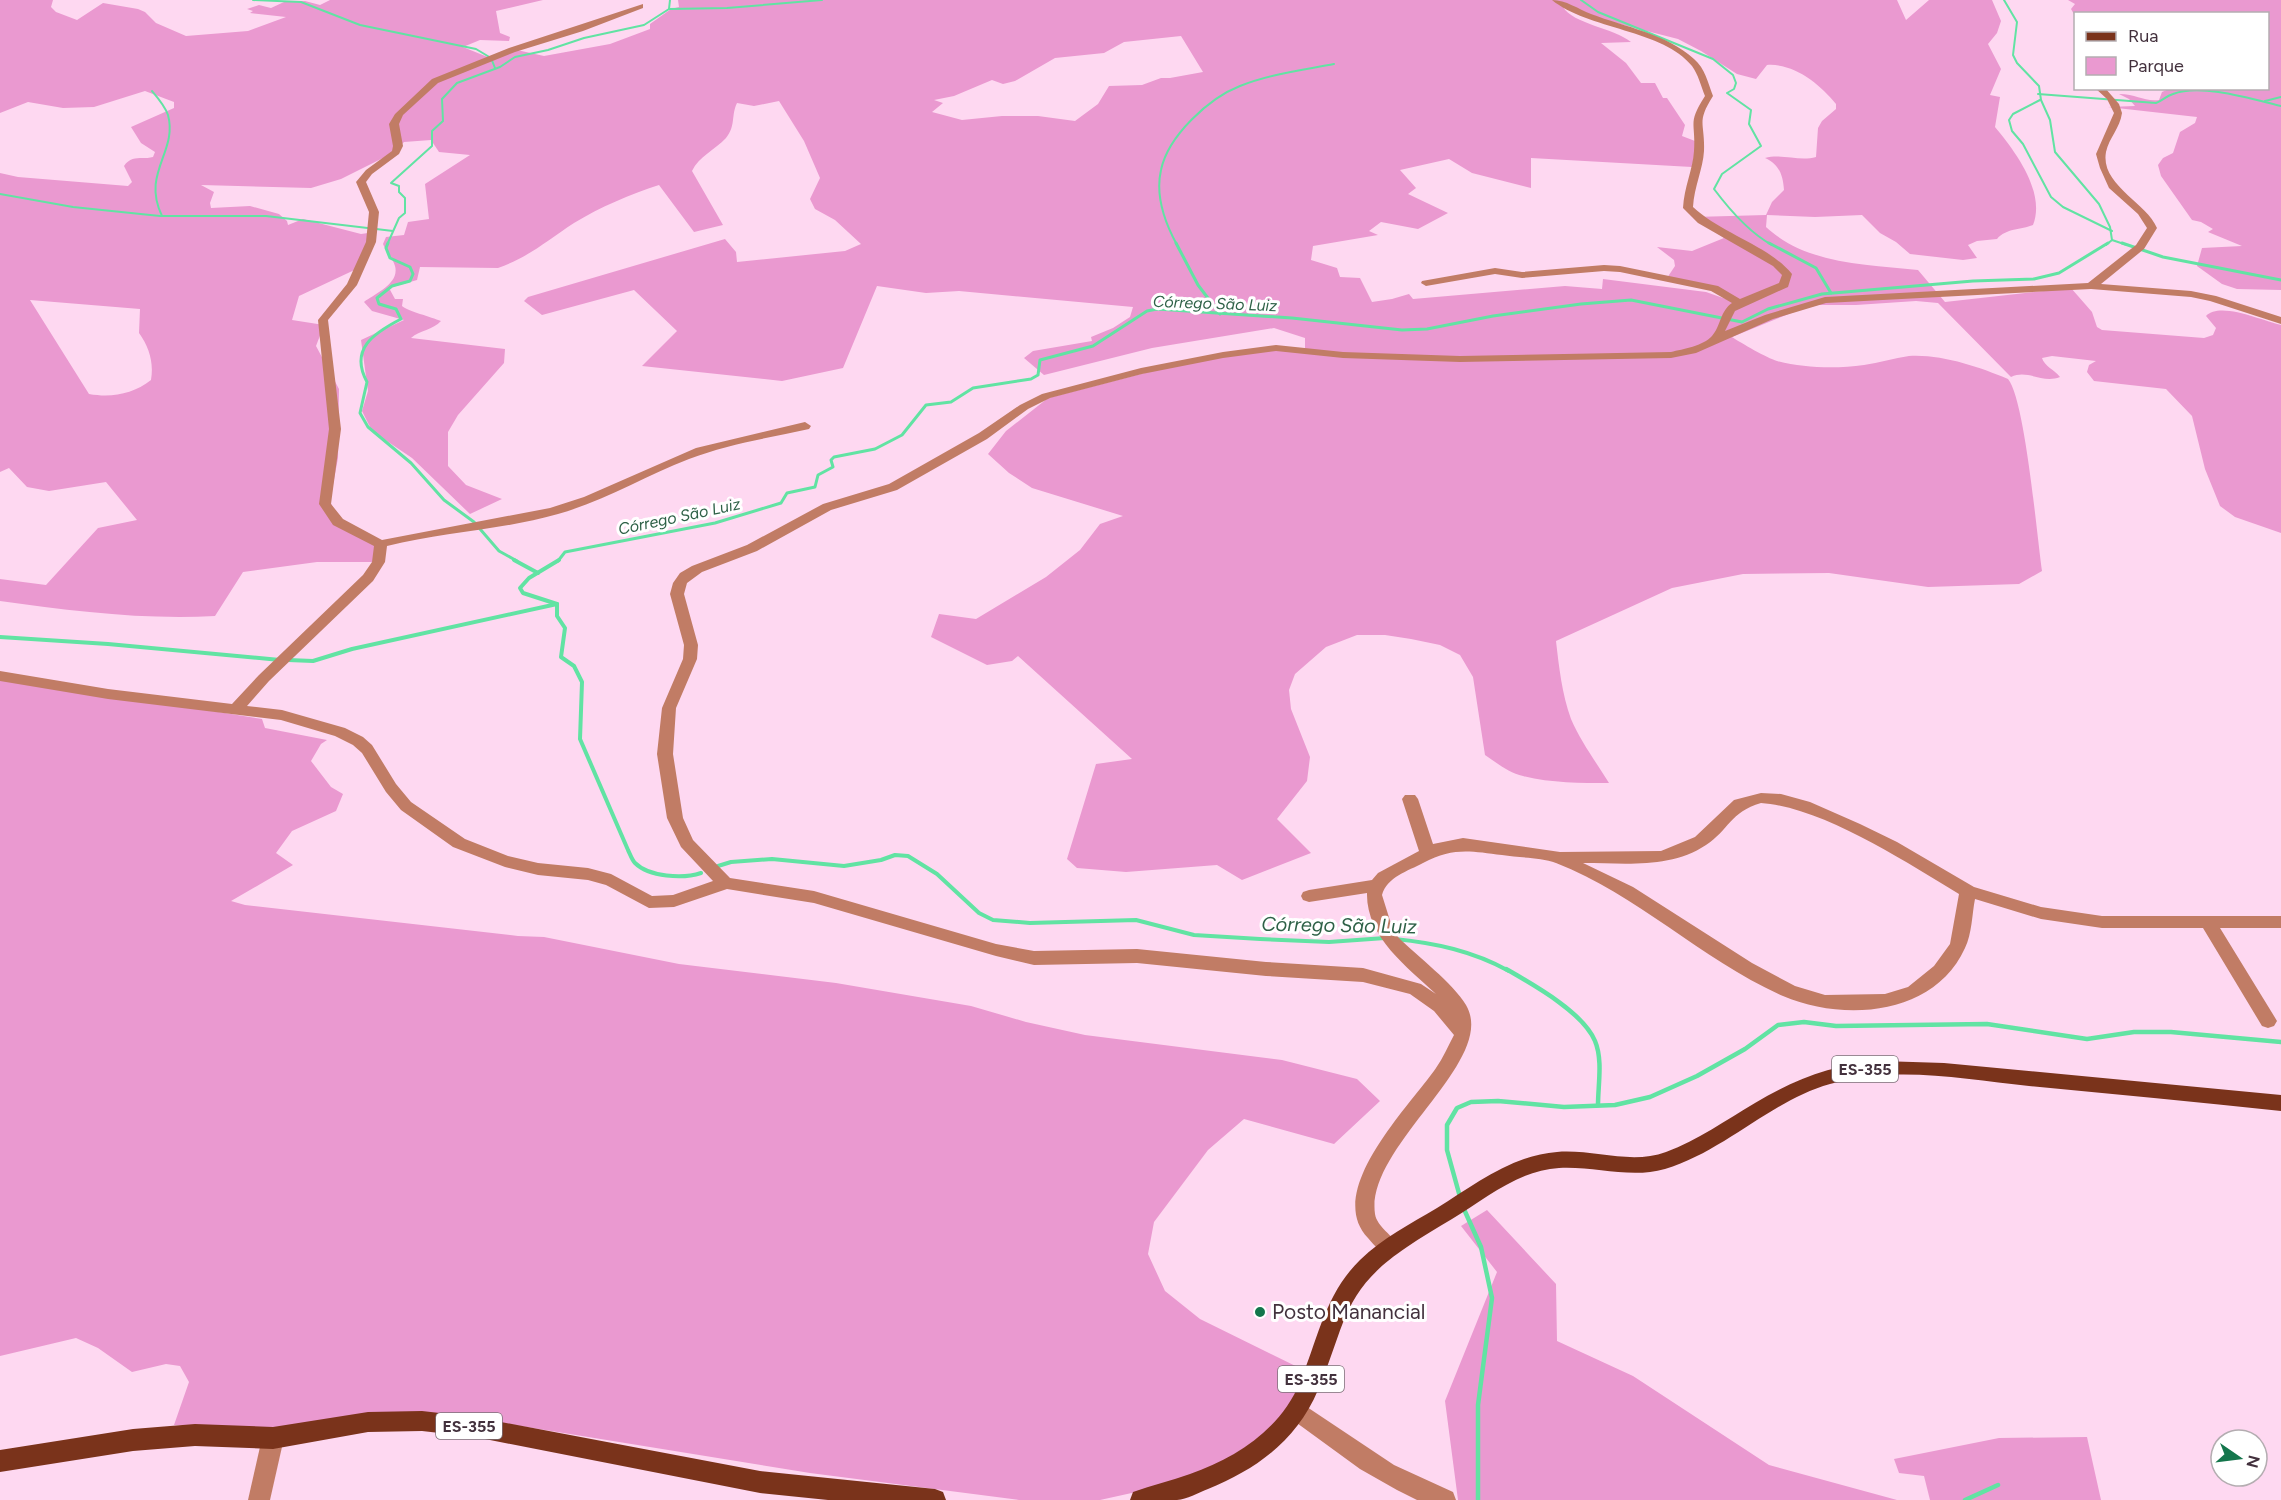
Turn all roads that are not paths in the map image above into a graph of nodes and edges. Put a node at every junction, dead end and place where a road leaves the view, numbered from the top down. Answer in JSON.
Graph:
{"nodes":[{"id":1,"x":1556,"y":0,"type":"edge"},
{"id":2,"x":640,"y":6,"type":"dead end"},
{"id":3,"x":2102,"y":90,"type":"edge"},
{"id":4,"x":1426,"y":283,"type":"dead end"},
{"id":5,"x":2091,"y":286,"type":"junction"},
{"id":6,"x":1738,"y":303,"type":"junction"},
{"id":7,"x":2281,"y":321,"type":"edge"},
{"id":8,"x":1716,"y":339,"type":"junction"},
{"id":9,"x":805,"y":426,"type":"dead end"},
{"id":10,"x":380,"y":544,"type":"junction"},
{"id":11,"x":0,"y":676,"type":"edge"},
{"id":12,"x":236,"y":709,"type":"junction"},
{"id":13,"x":1410,"y":799,"type":"dead end"},
{"id":14,"x":1428,"y":854,"type":"junction"},
{"id":15,"x":1557,"y":857,"type":"junction"},
{"id":16,"x":726,"y":883,"type":"junction"},
{"id":17,"x":1377,"y":885,"type":"junction"},
{"id":18,"x":1968,"y":891,"type":"junction"},
{"id":19,"x":1309,"y":896,"type":"dead end"},
{"id":20,"x":2207,"y":921,"type":"junction"},
{"id":21,"x":2281,"y":922,"type":"edge"},
{"id":22,"x":2268,"y":1021,"type":"dead end"},
{"id":23,"x":1462,"y":1034,"type":"junction"},
{"id":24,"x":2281,"y":1103,"type":"edge"},
{"id":25,"x":1389,"y":1247,"type":"junction"},
{"id":26,"x":1298,"y":1412,"type":"junction"},
{"id":27,"x":273,"y":1438,"type":"junction"},
{"id":28,"x":0,"y":1461,"type":"edge"},
{"id":29,"x":802,"y":1493,"type":"edge"},
{"id":30,"x":1415,"y":1495,"type":"edge"},
{"id":31,"x":259,"y":1500,"type":"edge"},
{"id":32,"x":935,"y":1500,"type":"edge"},
{"id":33,"x":1141,"y":1500,"type":"edge"},
{"id":34,"x":1445,"y":1500,"type":"edge"}],
"edges":[{"from":1,"to":6,"type":"street"},
{"from":2,"to":10,"type":"street"},
{"from":3,"to":5,"type":"street"},
{"from":4,"to":6,"type":"street"},
{"from":5,"to":7,"type":"street"},
{"from":5,"to":8,"type":"street"},
{"from":6,"to":8,"type":"street"},
{"from":8,"to":16,"type":"street"},
{"from":9,"to":10,"type":"street"},
{"from":10,"to":12,"type":"street"},
{"from":11,"to":12,"type":"street"},
{"from":12,"to":16,"type":"street"},
{"from":13,"to":14,"type":"street"},
{"from":14,"to":15,"type":"street"},
{"from":14,"to":17,"type":"street"},
{"from":15,"to":18,"type":"street"},
{"from":15,"to":18,"type":"street"},
{"from":16,"to":23,"type":"street"},
{"from":17,"to":19,"type":"street"},
{"from":17,"to":23,"type":"street"},
{"from":18,"to":20,"type":"street"},
{"from":20,"to":21,"type":"street"},
{"from":20,"to":22,"type":"street"},
{"from":23,"to":25,"type":"street"},
{"from":24,"to":25,"type":"main road","number":"ES-355"},
{"from":25,"to":26,"type":"main road","number":"ES-355"},
{"from":26,"to":30,"type":"street"},
{"from":26,"to":33,"type":"main road","number":"ES-355"},
{"from":27,"to":28,"type":"main road","number":"ES-355"},
{"from":27,"to":29,"type":"main road","number":"ES-355"},
{"from":27,"to":31,"type":"street"},
{"from":29,"to":32,"type":"main road","number":"ES-355"},
{"from":30,"to":34,"type":"street"}]}
